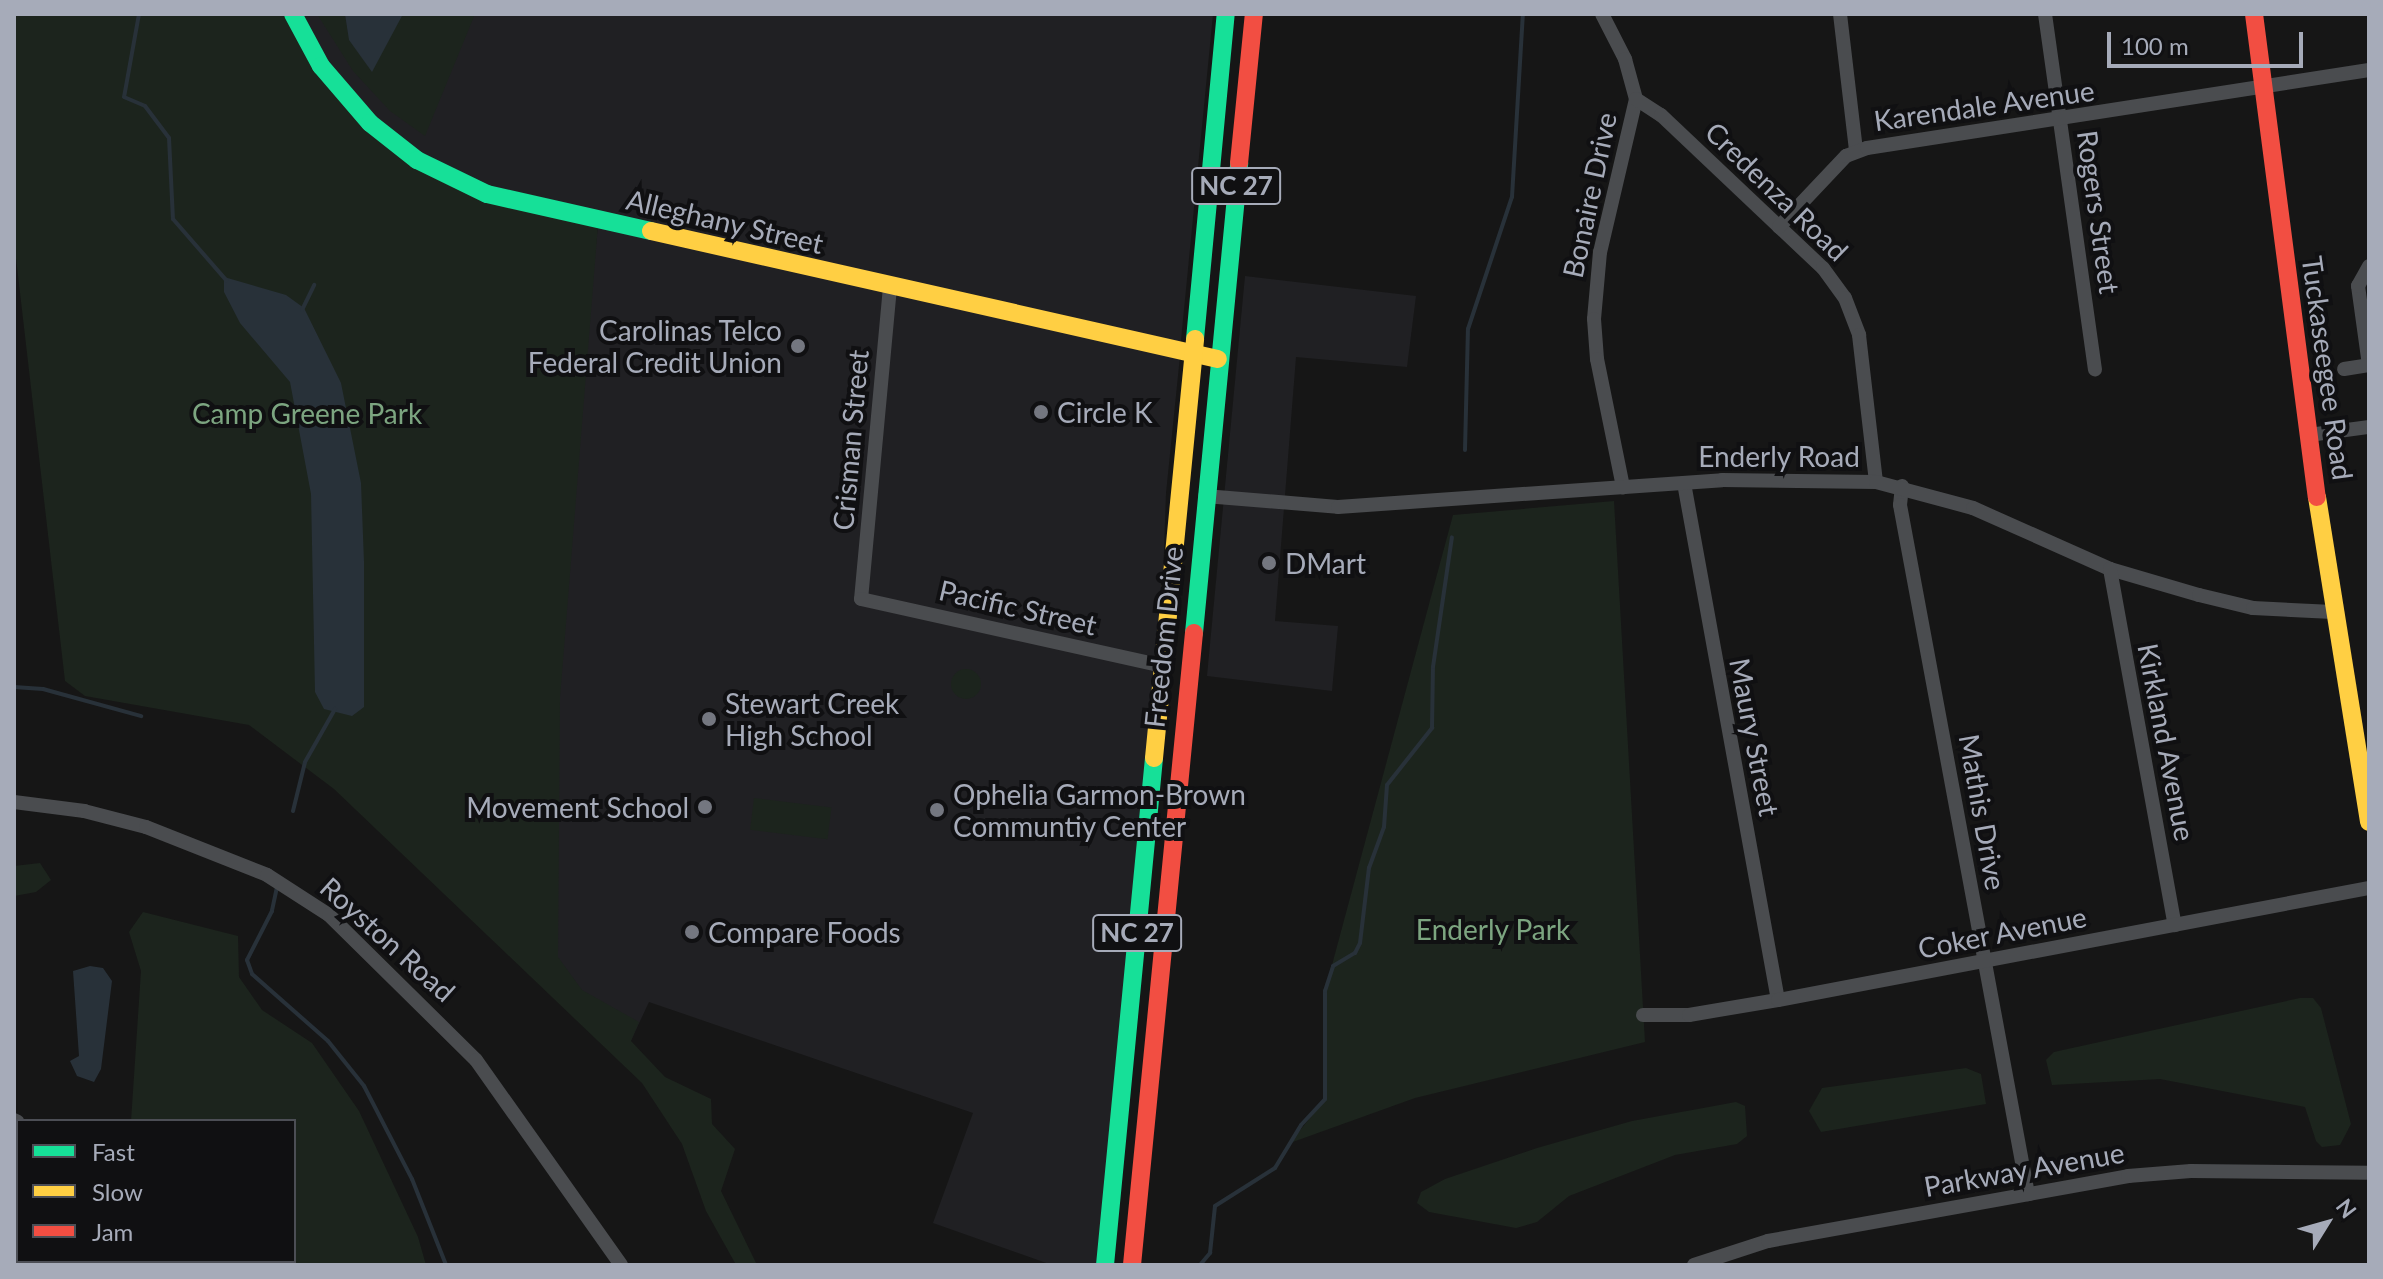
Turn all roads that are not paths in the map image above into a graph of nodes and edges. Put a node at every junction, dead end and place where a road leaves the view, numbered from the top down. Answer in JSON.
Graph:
{"nodes":[{"id":1,"x":293,"y":14,"type":"edge"},
{"id":2,"x":1226,"y":14,"type":"edge"},
{"id":3,"x":1254,"y":14,"type":"edge"},
{"id":4,"x":1602,"y":14,"type":"edge"},
{"id":5,"x":1840,"y":14,"type":"edge"},
{"id":6,"x":2045,"y":14,"type":"edge"},
{"id":7,"x":2254,"y":14,"type":"edge"},
{"id":8,"x":2369,"y":70,"type":"edge"},
{"id":9,"x":2263,"y":86,"type":"junction"},
{"id":10,"x":1636,"y":99,"type":"junction"},
{"id":11,"x":2060,"y":121,"type":"junction"},
{"id":12,"x":1856,"y":151,"type":"junction"},
{"id":13,"x":1779,"y":227,"type":"junction"},
{"id":14,"x":2369,"y":266,"type":"edge"},
{"id":15,"x":890,"y":287,"type":"junction"},
{"id":16,"x":1192,"y":355,"type":"junction"},
{"id":17,"x":1218,"y":359,"type":"junction"},
{"id":18,"x":2369,"y":365,"type":"edge"},
{"id":19,"x":2095,"y":369,"type":"dead end"},
{"id":20,"x":2344,"y":369,"type":"dead end"},
{"id":21,"x":2369,"y":427,"type":"edge"},
{"id":22,"x":2309,"y":435,"type":"junction"},
{"id":23,"x":1876,"y":482,"type":"junction"},
{"id":24,"x":1684,"y":483,"type":"junction"},
{"id":25,"x":1902,"y":486,"type":"junction"},
{"id":26,"x":1623,"y":487,"type":"junction"},
{"id":27,"x":1205,"y":496,"type":"junction"},
{"id":28,"x":2110,"y":569,"type":"junction"},
{"id":29,"x":861,"y":599,"type":"joint"},
{"id":30,"x":2333,"y":612,"type":"junction"},
{"id":31,"x":1163,"y":666,"type":"junction"},
{"id":32,"x":2363,"y":760,"type":"edge"},
{"id":33,"x":14,"y":802,"type":"edge"},
{"id":34,"x":1175,"y":806,"type":"junction"},
{"id":35,"x":2369,"y":822,"type":"edge"},
{"id":36,"x":2369,"y":888,"type":"edge"},
{"id":37,"x":2175,"y":925,"type":"junction"},
{"id":38,"x":1984,"y":962,"type":"junction"},
{"id":39,"x":1778,"y":1000,"type":"junction"},
{"id":40,"x":1643,"y":1015,"type":"dead end"},
{"id":41,"x":1126,"y":1052,"type":"junction"},
{"id":42,"x":1143,"y":1151,"type":"junction"},
{"id":43,"x":2369,"y":1173,"type":"edge"},
{"id":44,"x":2028,"y":1194,"type":"junction"},
{"id":45,"x":621,"y":1265,"type":"edge"},
{"id":46,"x":1105,"y":1265,"type":"edge"},
{"id":47,"x":1132,"y":1265,"type":"edge"},
{"id":48,"x":1694,"y":1265,"type":"edge"}],
"edges":[{"from":1,"to":15,"type":"main road","name":"Alleghany Street"},
{"from":2,"to":16,"type":"main road","name":"Freedom Drive","number":"NC 27"},
{"from":3,"to":17,"type":"main road","name":"Freedom Drive","number":"NC 27"},
{"from":4,"to":10,"type":"street","name":"Bonaire Drive"},
{"from":5,"to":12,"type":"street"},
{"from":6,"to":11,"type":"street","name":"Rogers Street"},
{"from":7,"to":9,"type":"main road","name":"Tuckaseegee Road"},
{"from":8,"to":9,"type":"street","name":"Karendale Avenue"},
{"from":9,"to":11,"type":"street","name":"Karendale Avenue"},
{"from":9,"to":22,"type":"main road","name":"Tuckaseegee Road"},
{"from":10,"to":13,"type":"street","name":"Credenza Road"},
{"from":10,"to":26,"type":"street","name":"Bonaire Drive"},
{"from":11,"to":12,"type":"street","name":"Karendale Avenue"},
{"from":11,"to":19,"type":"street","name":"Rogers Street"},
{"from":12,"to":13,"type":"street","name":"Karendale Avenue"},
{"from":13,"to":23,"type":"street","name":"Credenza Road"},
{"from":14,"to":18,"type":"street"},
{"from":15,"to":16,"type":"main road","name":"Alleghany Street"},
{"from":15,"to":29,"type":"street","name":"Crisman Street"},
{"from":16,"to":17,"type":"main road","name":"Alleghany Street"},
{"from":16,"to":31,"type":"main road","name":"Freedom Drive","number":"NC 27"},
{"from":17,"to":27,"type":"main road","name":"Freedom Drive","number":"NC 27"},
{"from":18,"to":20,"type":"street"},
{"from":21,"to":22,"type":"street"},
{"from":22,"to":30,"type":"main road","name":"Tuckaseegee Road"},
{"from":23,"to":24,"type":"street","name":"Enderly Road"},
{"from":23,"to":25,"type":"street","name":"Enderly Road"},
{"from":24,"to":26,"type":"street","name":"Enderly Road"},
{"from":24,"to":39,"type":"street","name":"Maury Street"},
{"from":25,"to":28,"type":"street","name":"Enderly Road"},
{"from":25,"to":38,"type":"street","name":"Mathis Drive"},
{"from":26,"to":27,"type":"street","name":"Enderly Road"},
{"from":27,"to":34,"type":"main road","name":"Freedom Drive","number":"NC 27"},
{"from":28,"to":30,"type":"street","name":"Enderly Road"},
{"from":28,"to":37,"type":"street","name":"Kirkland Avenue"},
{"from":29,"to":31,"type":"street","name":"Pacific Street"},
{"from":30,"to":32,"type":"main road","name":"Tuckaseegee Road"},
{"from":31,"to":34,"type":"main road"},
{"from":31,"to":41,"type":"main road","name":"Freedom Drive","number":"NC 27"},
{"from":32,"to":35,"type":"main road","name":"Tuckaseegee Road"},
{"from":33,"to":45,"type":"street","name":"Royston Road"},
{"from":34,"to":42,"type":"main road","name":"Freedom Drive","number":"NC 27"},
{"from":36,"to":37,"type":"street","name":"Coker Avenue"},
{"from":37,"to":38,"type":"street","name":"Coker Avenue"},
{"from":38,"to":39,"type":"street","name":"Coker Avenue"},
{"from":38,"to":44,"type":"street","name":"Mathis Drive"},
{"from":39,"to":40,"type":"street","name":"Coker Avenue"},
{"from":41,"to":42,"type":"main road"},
{"from":41,"to":46,"type":"main road","name":"Freedom Drive","number":"NC 27"},
{"from":42,"to":47,"type":"main road","name":"Freedom Drive","number":"NC 27"},
{"from":43,"to":44,"type":"street","name":"Parkway Avenue"},
{"from":44,"to":48,"type":"street","name":"Parkway Avenue"}]}
